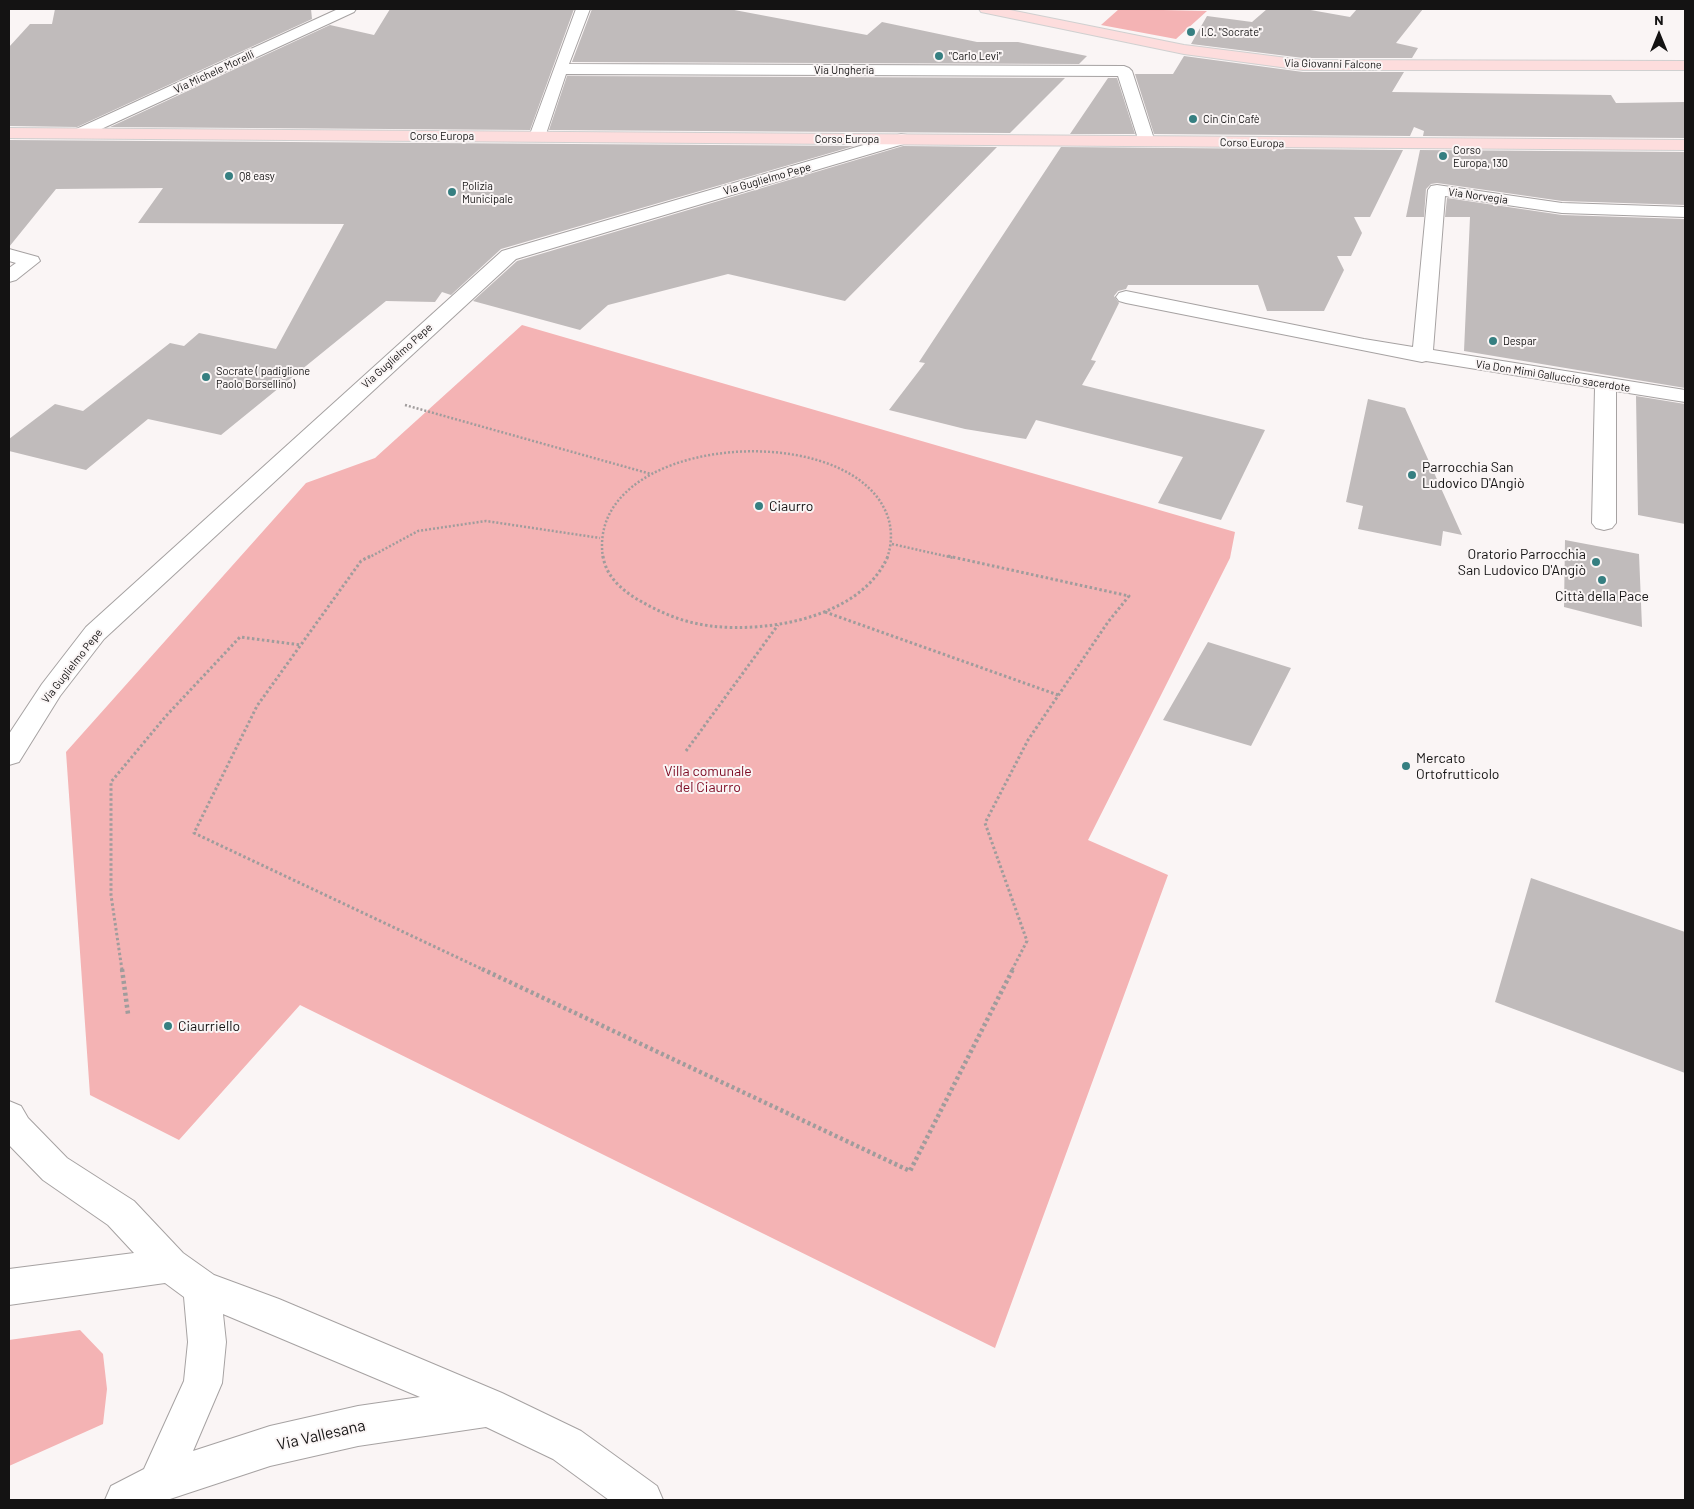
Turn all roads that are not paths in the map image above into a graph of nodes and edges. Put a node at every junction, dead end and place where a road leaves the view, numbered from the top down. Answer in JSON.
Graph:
{"nodes":[{"id":1,"x":349,"y":9,"type":"edge"},
{"id":2,"x":583,"y":9,"type":"edge"},
{"id":3,"x":986,"y":9,"type":"edge"},
{"id":4,"x":1685,"y":66,"type":"edge"},
{"id":5,"x":560,"y":69,"type":"junction"},
{"id":6,"x":9,"y":133,"type":"edge"},
{"id":7,"x":78,"y":134,"type":"junction"},
{"id":8,"x":537,"y":137,"type":"junction"},
{"id":9,"x":901,"y":139,"type":"junction"},
{"id":10,"x":1147,"y":142,"type":"junction"},
{"id":11,"x":1685,"y":145,"type":"edge"},
{"id":12,"x":1685,"y":212,"type":"edge"},
{"id":13,"x":9,"y":256,"type":"edge"},
{"id":14,"x":9,"y":276,"type":"edge"},
{"id":15,"x":1126,"y":297,"type":"dead end"},
{"id":16,"x":1422,"y":356,"type":"junction"},
{"id":17,"x":1606,"y":384,"type":"junction"},
{"id":18,"x":1685,"y":396,"type":"edge"},
{"id":19,"x":1604,"y":523,"type":"dead end"},
{"id":20,"x":9,"y":755,"type":"edge"},
{"id":21,"x":9,"y":1116,"type":"edge"},
{"id":22,"x":170,"y":1265,"type":"junction"},
{"id":23,"x":9,"y":1287,"type":"edge"},
{"id":24,"x":202,"y":1288,"type":"junction"},
{"id":25,"x":488,"y":1407,"type":"junction"},
{"id":26,"x":142,"y":1492,"type":"edge"},
{"id":27,"x":643,"y":1500,"type":"edge"}],
"edges":[{"from":1,"to":7,"type":"street","name":"Via Michele Morelli"},
{"from":2,"to":5,"type":"street"},
{"from":3,"to":4,"type":"main road","name":"Via Giovanni Falcone"},
{"from":5,"to":8,"type":"street"},
{"from":5,"to":10,"type":"street","name":"Via Ungheria"},
{"from":6,"to":7,"type":"main road","name":"Corso Europa"},
{"from":7,"to":8,"type":"main road","name":"Corso Europa"},
{"from":8,"to":9,"type":"main road","name":"Corso Europa"},
{"from":9,"to":10,"type":"main road","name":"Corso Europa"},
{"from":9,"to":20,"type":"street","name":"Via Guglielmo Pepe"},
{"from":10,"to":11,"type":"main road","name":"Corso Europa"},
{"from":12,"to":16,"type":"street","name":"Via Norvegia"},
{"from":13,"to":14,"type":"street"},
{"from":15,"to":16,"type":"street","name":"Via Don Mimì Galluccio sacerdote"},
{"from":16,"to":17,"type":"street","name":"Via Don Mimì Galluccio sacerdote"},
{"from":17,"to":18,"type":"street","name":"Via Don Mimì Galluccio sacerdote"},
{"from":17,"to":19,"type":"street"},
{"from":21,"to":22,"type":"street"},
{"from":22,"to":23,"type":"street"},
{"from":22,"to":24,"type":"street"},
{"from":24,"to":25,"type":"street"},
{"from":24,"to":26,"type":"street"},
{"from":25,"to":26,"type":"street","name":"Via Vallesana"},
{"from":25,"to":27,"type":"street"}]}
